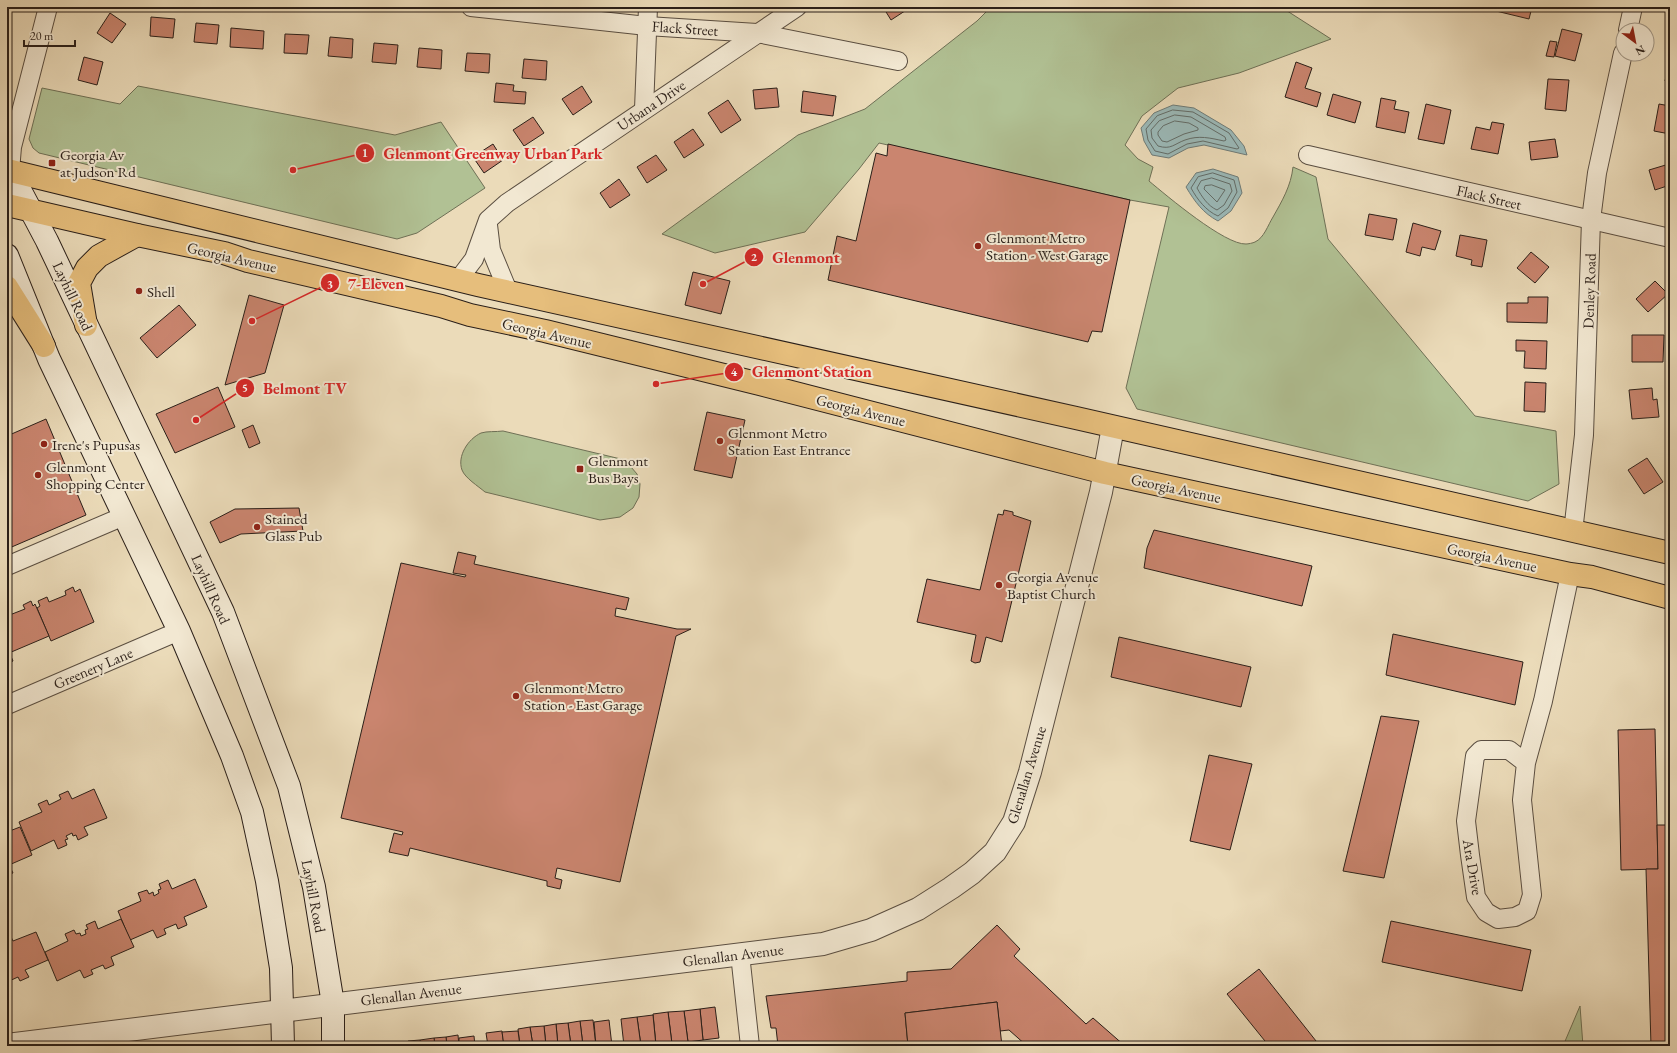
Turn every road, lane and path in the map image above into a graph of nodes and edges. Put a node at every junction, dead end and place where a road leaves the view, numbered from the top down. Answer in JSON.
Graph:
{"nodes":[{"id":1,"x":48,"y":7,"type":"edge"},
{"id":2,"x":471,"y":7,"type":"edge"},
{"id":3,"x":648,"y":7,"type":"edge"},
{"id":4,"x":796,"y":7,"type":"edge"},
{"id":5,"x":1633,"y":7,"type":"edge"},
{"id":6,"x":1630,"y":22,"type":"edge"},
{"id":7,"x":647,"y":26,"type":"junction"},
{"id":8,"x":757,"y":33,"type":"junction"},
{"id":9,"x":898,"y":60,"type":"dead end"},
{"id":10,"x":1621,"y":62,"type":"edge"},
{"id":11,"x":644,"y":109,"type":"junction"},
{"id":12,"x":1308,"y":155,"type":"dead end"},
{"id":13,"x":8,"y":174,"type":"edge"},
{"id":14,"x":7,"y":205,"type":"edge"},
{"id":15,"x":32,"y":212,"type":"junction"},
{"id":16,"x":488,"y":220,"type":"junction"},
{"id":17,"x":1591,"y":220,"type":"junction"},
{"id":18,"x":137,"y":235,"type":"junction"},
{"id":19,"x":1670,"y":238,"type":"edge"},
{"id":20,"x":7,"y":255,"type":"edge"},
{"id":21,"x":458,"y":280,"type":"junction"},
{"id":22,"x":7,"y":287,"type":"edge"},
{"id":23,"x":508,"y":291,"type":"junction"},
{"id":24,"x":86,"y":325,"type":"junction"},
{"id":25,"x":44,"y":346,"type":"junction"},
{"id":26,"x":1113,"y":426,"type":"junction"},
{"id":27,"x":1105,"y":473,"type":"junction"},
{"id":28,"x":124,"y":516,"type":"junction"},
{"id":29,"x":1573,"y":532,"type":"junction"},
{"id":30,"x":1670,"y":554,"type":"edge"},
{"id":31,"x":7,"y":566,"type":"edge"},
{"id":32,"x":1570,"y":574,"type":"junction"},
{"id":33,"x":1670,"y":598,"type":"edge"},
{"id":34,"x":179,"y":632,"type":"junction"},
{"id":35,"x":7,"y":705,"type":"edge"},
{"id":36,"x":1526,"y":763,"type":"junction"},
{"id":37,"x":740,"y":954,"type":"junction"},
{"id":38,"x":333,"y":1004,"type":"junction"},
{"id":39,"x":282,"y":1010,"type":"junction"},
{"id":40,"x":7,"y":1045,"type":"edge"},
{"id":41,"x":283,"y":1046,"type":"edge"},
{"id":42,"x":333,"y":1046,"type":"edge"},
{"id":43,"x":750,"y":1046,"type":"edge"}],
"edges":[{"from":1,"to":13,"type":"street"},
{"from":2,"to":7,"type":"street","name":"Flack Street"},
{"from":3,"to":7,"type":"street"},
{"from":4,"to":8,"type":"street","name":"Urbana Drive"},
{"from":5,"to":6,"type":"street"},
{"from":7,"to":8,"type":"street","name":"Flack Street"},
{"from":7,"to":11,"type":"street"},
{"from":8,"to":9,"type":"street","name":"Flack Street"},
{"from":8,"to":11,"type":"street","name":"Urbana Drive"},
{"from":10,"to":17,"type":"street","name":"Denley Road"},
{"from":11,"to":16,"type":"street","name":"Urbana Drive"},
{"from":12,"to":17,"type":"street","name":"Flack Street"},
{"from":13,"to":15,"type":"main road","name":"Layhill Road"},
{"from":13,"to":21,"type":"main road","name":"Georgia Avenue"},
{"from":14,"to":15,"type":"main road","name":"Georgia Avenue"},
{"from":15,"to":18,"type":"main road","name":"Georgia Avenue"},
{"from":15,"to":24,"type":"main road","name":"Layhill Road"},
{"from":16,"to":21,"type":"street","name":"Urbana Drive"},
{"from":16,"to":23,"type":"street"},
{"from":17,"to":19,"type":"street","name":"Flack Street"},
{"from":17,"to":29,"type":"street","name":"Denley Road"},
{"from":18,"to":24,"type":"main road"},
{"from":18,"to":27,"type":"main road","name":"Georgia Avenue"},
{"from":20,"to":25,"type":"main road"},
{"from":21,"to":23,"type":"main road","name":"Georgia Avenue"},
{"from":22,"to":25,"type":"main road"},
{"from":23,"to":26,"type":"main road","name":"Georgia Avenue"},
{"from":24,"to":38,"type":"main road","name":"Layhill Road"},
{"from":25,"to":28,"type":"main road"},
{"from":26,"to":27,"type":"main road","name":"Glenallan Avenue"},
{"from":26,"to":29,"type":"main road","name":"Georgia Avenue"},
{"from":27,"to":32,"type":"main road","name":"Georgia Avenue"},
{"from":27,"to":37,"type":"main road","name":"Glenallan Avenue"},
{"from":28,"to":31,"type":"street"},
{"from":28,"to":34,"type":"main road"},
{"from":29,"to":30,"type":"main road","name":"Georgia Avenue"},
{"from":32,"to":33,"type":"main road","name":"Georgia Avenue"},
{"from":32,"to":36,"type":"street","name":"Ara Drive"},
{"from":34,"to":35,"type":"street","name":"Greenery Lane"},
{"from":34,"to":39,"type":"main road"},
{"from":36,"to":36,"type":"street","name":"Ara Drive"},
{"from":37,"to":38,"type":"main road","name":"Glenallan Avenue"},
{"from":37,"to":43,"type":"street"},
{"from":38,"to":39,"type":"main road","name":"Glenallan Avenue"},
{"from":38,"to":42,"type":"main road","name":"Layhill Road"},
{"from":39,"to":40,"type":"main road","name":"Glenallan Avenue"},
{"from":39,"to":41,"type":"main road"}]}
